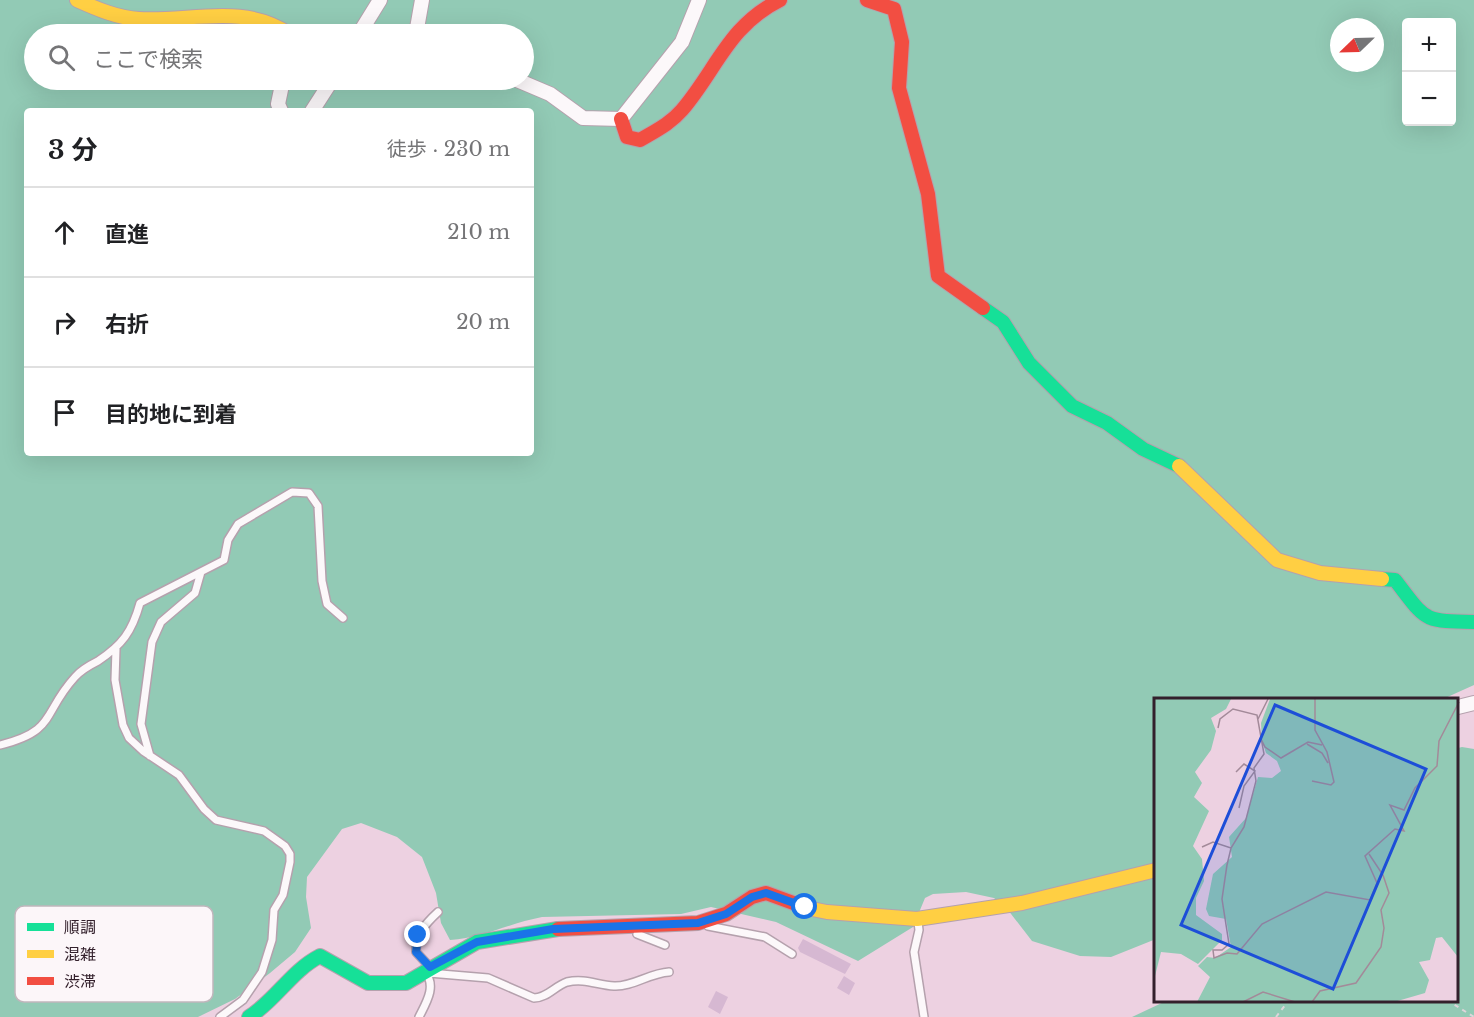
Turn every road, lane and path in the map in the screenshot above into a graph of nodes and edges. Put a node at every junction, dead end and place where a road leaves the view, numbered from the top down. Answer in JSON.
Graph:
{"nodes":[{"id":1,"x":77,"y":0,"type":"edge"},
{"id":2,"x":380,"y":0,"type":"edge"},
{"id":3,"x":422,"y":0,"type":"edge"},
{"id":4,"x":699,"y":0,"type":"edge"},
{"id":5,"x":780,"y":0,"type":"edge"},
{"id":6,"x":867,"y":0,"type":"edge"},
{"id":7,"x":272,"y":24,"type":"edge"},
{"id":8,"x":364,"y":24,"type":"edge"},
{"id":9,"x":418,"y":24,"type":"edge"},
{"id":10,"x":534,"y":87,"type":"edge"},
{"id":11,"x":281,"y":90,"type":"edge"},
{"id":12,"x":326,"y":90,"type":"edge"},
{"id":13,"x":280,"y":108,"type":"edge"},
{"id":14,"x":314,"y":108,"type":"edge"},
{"id":15,"x":621,"y":119,"type":"junction"},
{"id":16,"x":201,"y":572,"type":"junction"},
{"id":17,"x":343,"y":618,"type":"dead end"},
{"id":18,"x":1474,"y":622,"type":"edge"},
{"id":19,"x":116,"y":649,"type":"junction"},
{"id":20,"x":1474,"y":703,"type":"edge"},
{"id":21,"x":1459,"y":706,"type":"edge"},
{"id":22,"x":0,"y":745,"type":"edge"},
{"id":23,"x":150,"y":756,"type":"junction"},
{"id":24,"x":1154,"y":870,"type":"edge"},
{"id":25,"x":438,"y":912,"type":"dead end"},
{"id":26,"x":917,"y":919,"type":"junction"},
{"id":27,"x":698,"y":923,"type":"junction"},
{"id":28,"x":595,"y":927,"type":"junction"},
{"id":29,"x":665,"y":945,"type":"dead end"},
{"id":30,"x":792,"y":954,"type":"dead end"},
{"id":31,"x":427,"y":969,"type":"junction"},
{"id":32,"x":669,"y":972,"type":"dead end"},
{"id":33,"x":1288,"y":1002,"type":"edge"},
{"id":34,"x":1451,"y":1002,"type":"edge"},
{"id":35,"x":220,"y":1017,"type":"edge"},
{"id":36,"x":249,"y":1017,"type":"edge"},
{"id":37,"x":419,"y":1017,"type":"edge"},
{"id":38,"x":924,"y":1017,"type":"edge"},
{"id":39,"x":1276,"y":1017,"type":"edge"},
{"id":40,"x":1474,"y":1017,"type":"edge"}],
"edges":[{"from":1,"to":7,"type":"street"},
{"from":2,"to":8,"type":"street"},
{"from":3,"to":9,"type":"street"},
{"from":4,"to":15,"type":"street"},
{"from":5,"to":15,"type":"street"},
{"from":6,"to":18,"type":"street"},
{"from":10,"to":15,"type":"street"},
{"from":11,"to":13,"type":"street"},
{"from":12,"to":14,"type":"street"},
{"from":16,"to":17,"type":"lane"},
{"from":16,"to":19,"type":"lane"},
{"from":16,"to":23,"type":"lane"},
{"from":19,"to":22,"type":"lane"},
{"from":19,"to":23,"type":"lane"},
{"from":20,"to":21,"type":"street"},
{"from":23,"to":35,"type":"lane"},
{"from":24,"to":26,"type":"street"},
{"from":25,"to":31,"type":"lane"},
{"from":26,"to":27,"type":"street"},
{"from":26,"to":38,"type":"lane"},
{"from":27,"to":28,"type":"street"},
{"from":27,"to":30,"type":"lane"},
{"from":28,"to":29,"type":"lane"},
{"from":28,"to":31,"type":"street"},
{"from":31,"to":32,"type":"lane"},
{"from":31,"to":36,"type":"street"},
{"from":31,"to":37,"type":"lane"},
{"from":33,"to":39,"type":"path"},
{"from":34,"to":40,"type":"path"}]}
